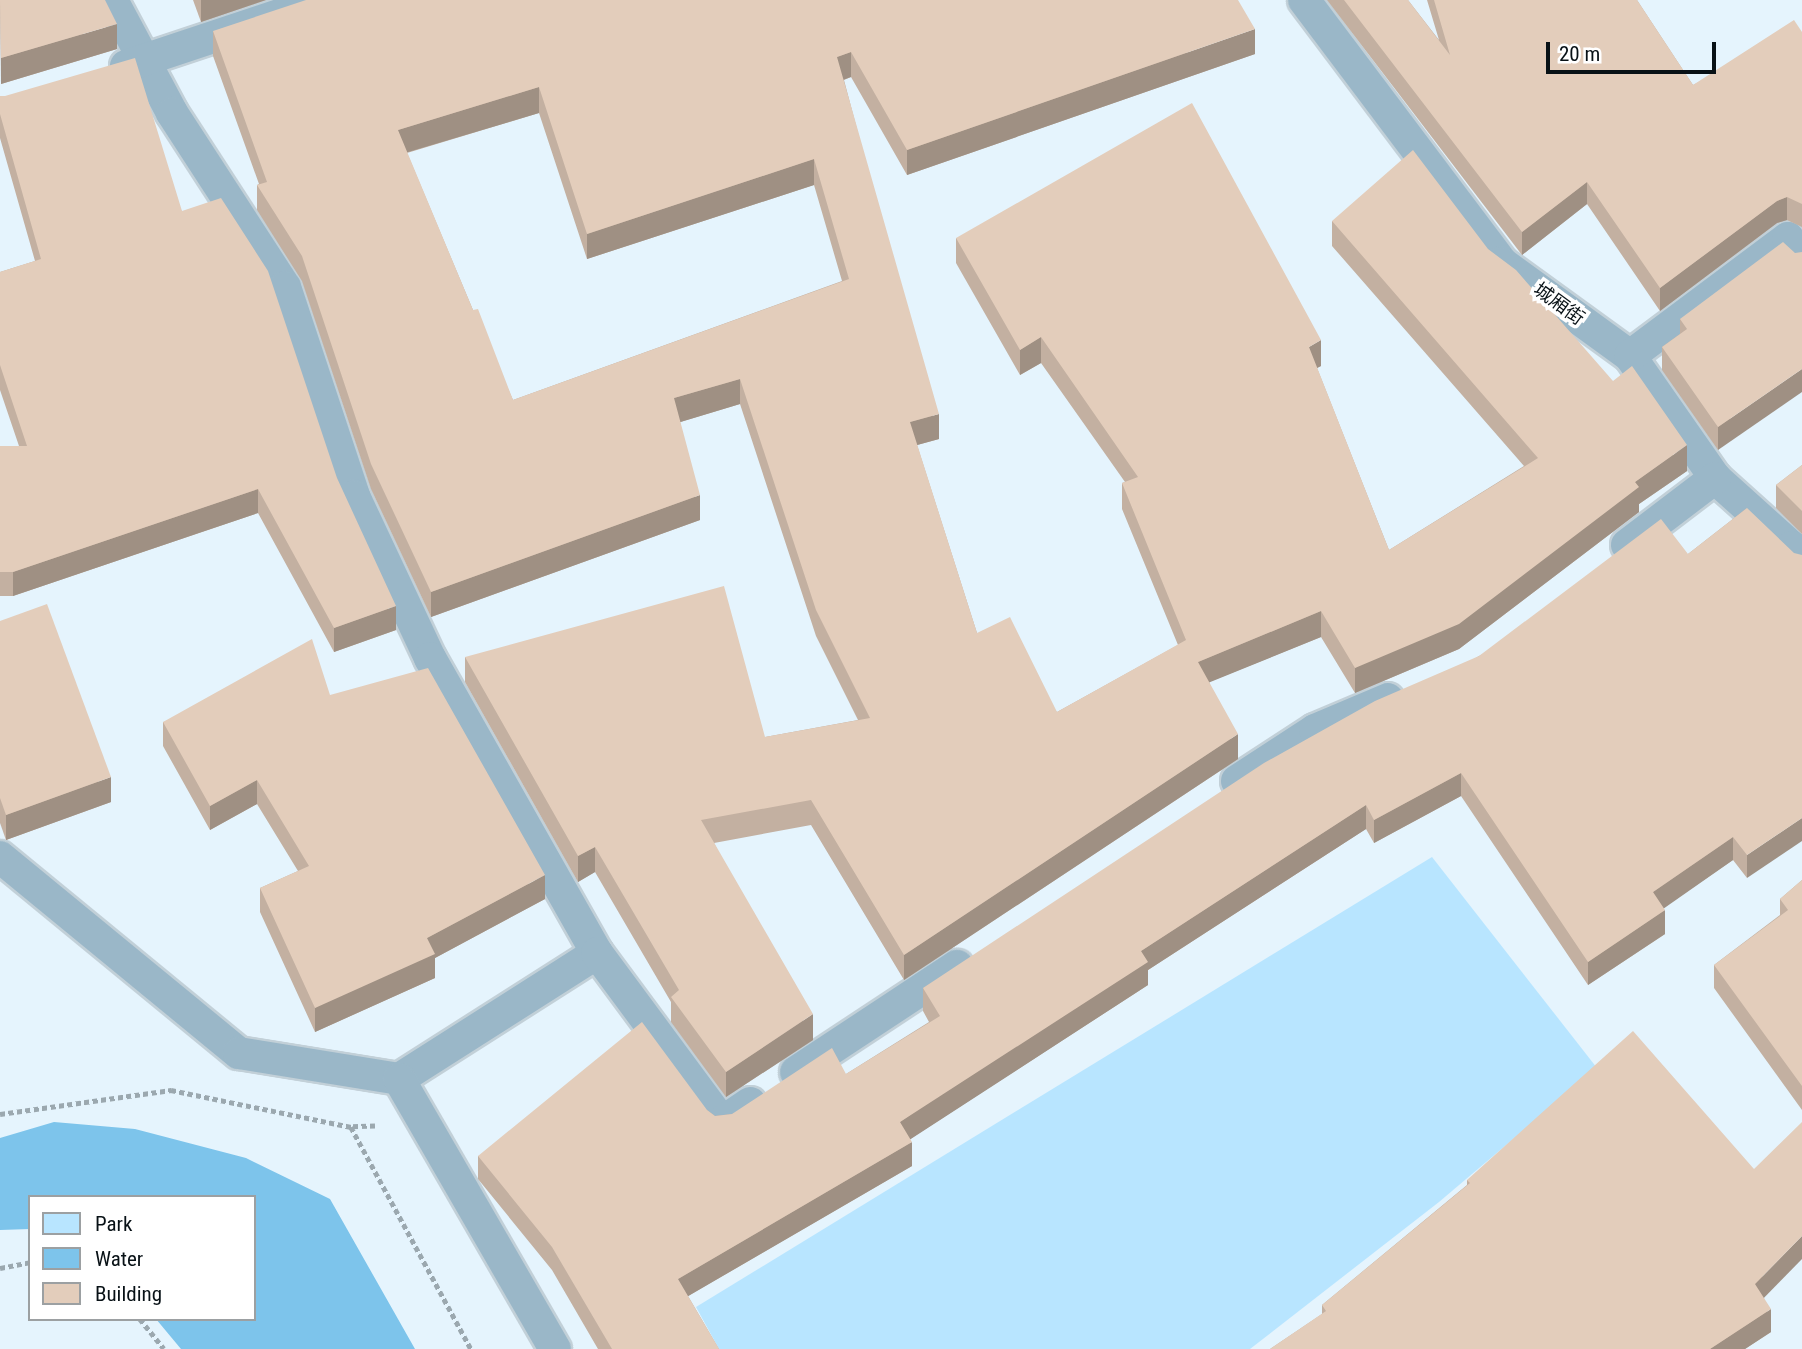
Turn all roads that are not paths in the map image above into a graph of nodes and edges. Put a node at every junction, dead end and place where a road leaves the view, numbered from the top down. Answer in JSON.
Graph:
{"nodes":[{"id":1,"x":112,"y":0,"type":"edge"},
{"id":2,"x":324,"y":0,"type":"edge"},
{"id":3,"x":1304,"y":0,"type":"edge"},
{"id":4,"x":144,"y":60,"type":"junction"},
{"id":5,"x":92,"y":76,"type":"edge"},
{"id":6,"x":1802,"y":259,"type":"edge"},
{"id":7,"x":1630,"y":356,"type":"junction"},
{"id":8,"x":1714,"y":478,"type":"junction"},
{"id":9,"x":1608,"y":560,"type":"edge"},
{"id":10,"x":1802,"y":560,"type":"edge"},
{"id":11,"x":1417,"y":687,"type":"edge"},
{"id":12,"x":1210,"y":799,"type":"edge"},
{"id":13,"x":0,"y":857,"type":"edge"},
{"id":14,"x":597,"y":953,"type":"junction"},
{"id":15,"x":977,"y":953,"type":"edge"},
{"id":16,"x":399,"y":1079,"type":"junction"},
{"id":17,"x":555,"y":1349,"type":"edge"}],
"edges":[{"from":1,"to":4,"type":"lane"},
{"from":2,"to":4,"type":"lane"},
{"from":3,"to":7,"type":"lane","name":"城厢街"},
{"from":4,"to":5,"type":"lane"},
{"from":4,"to":14,"type":"lane"},
{"from":6,"to":7,"type":"lane"},
{"from":7,"to":8,"type":"lane","name":"城厢街"},
{"from":8,"to":9,"type":"lane"},
{"from":8,"to":10,"type":"lane","name":"城厢街"},
{"from":11,"to":12,"type":"lane"},
{"from":13,"to":16,"type":"lane"},
{"from":14,"to":15,"type":"lane"},
{"from":14,"to":16,"type":"lane"},
{"from":16,"to":17,"type":"lane"}]}
